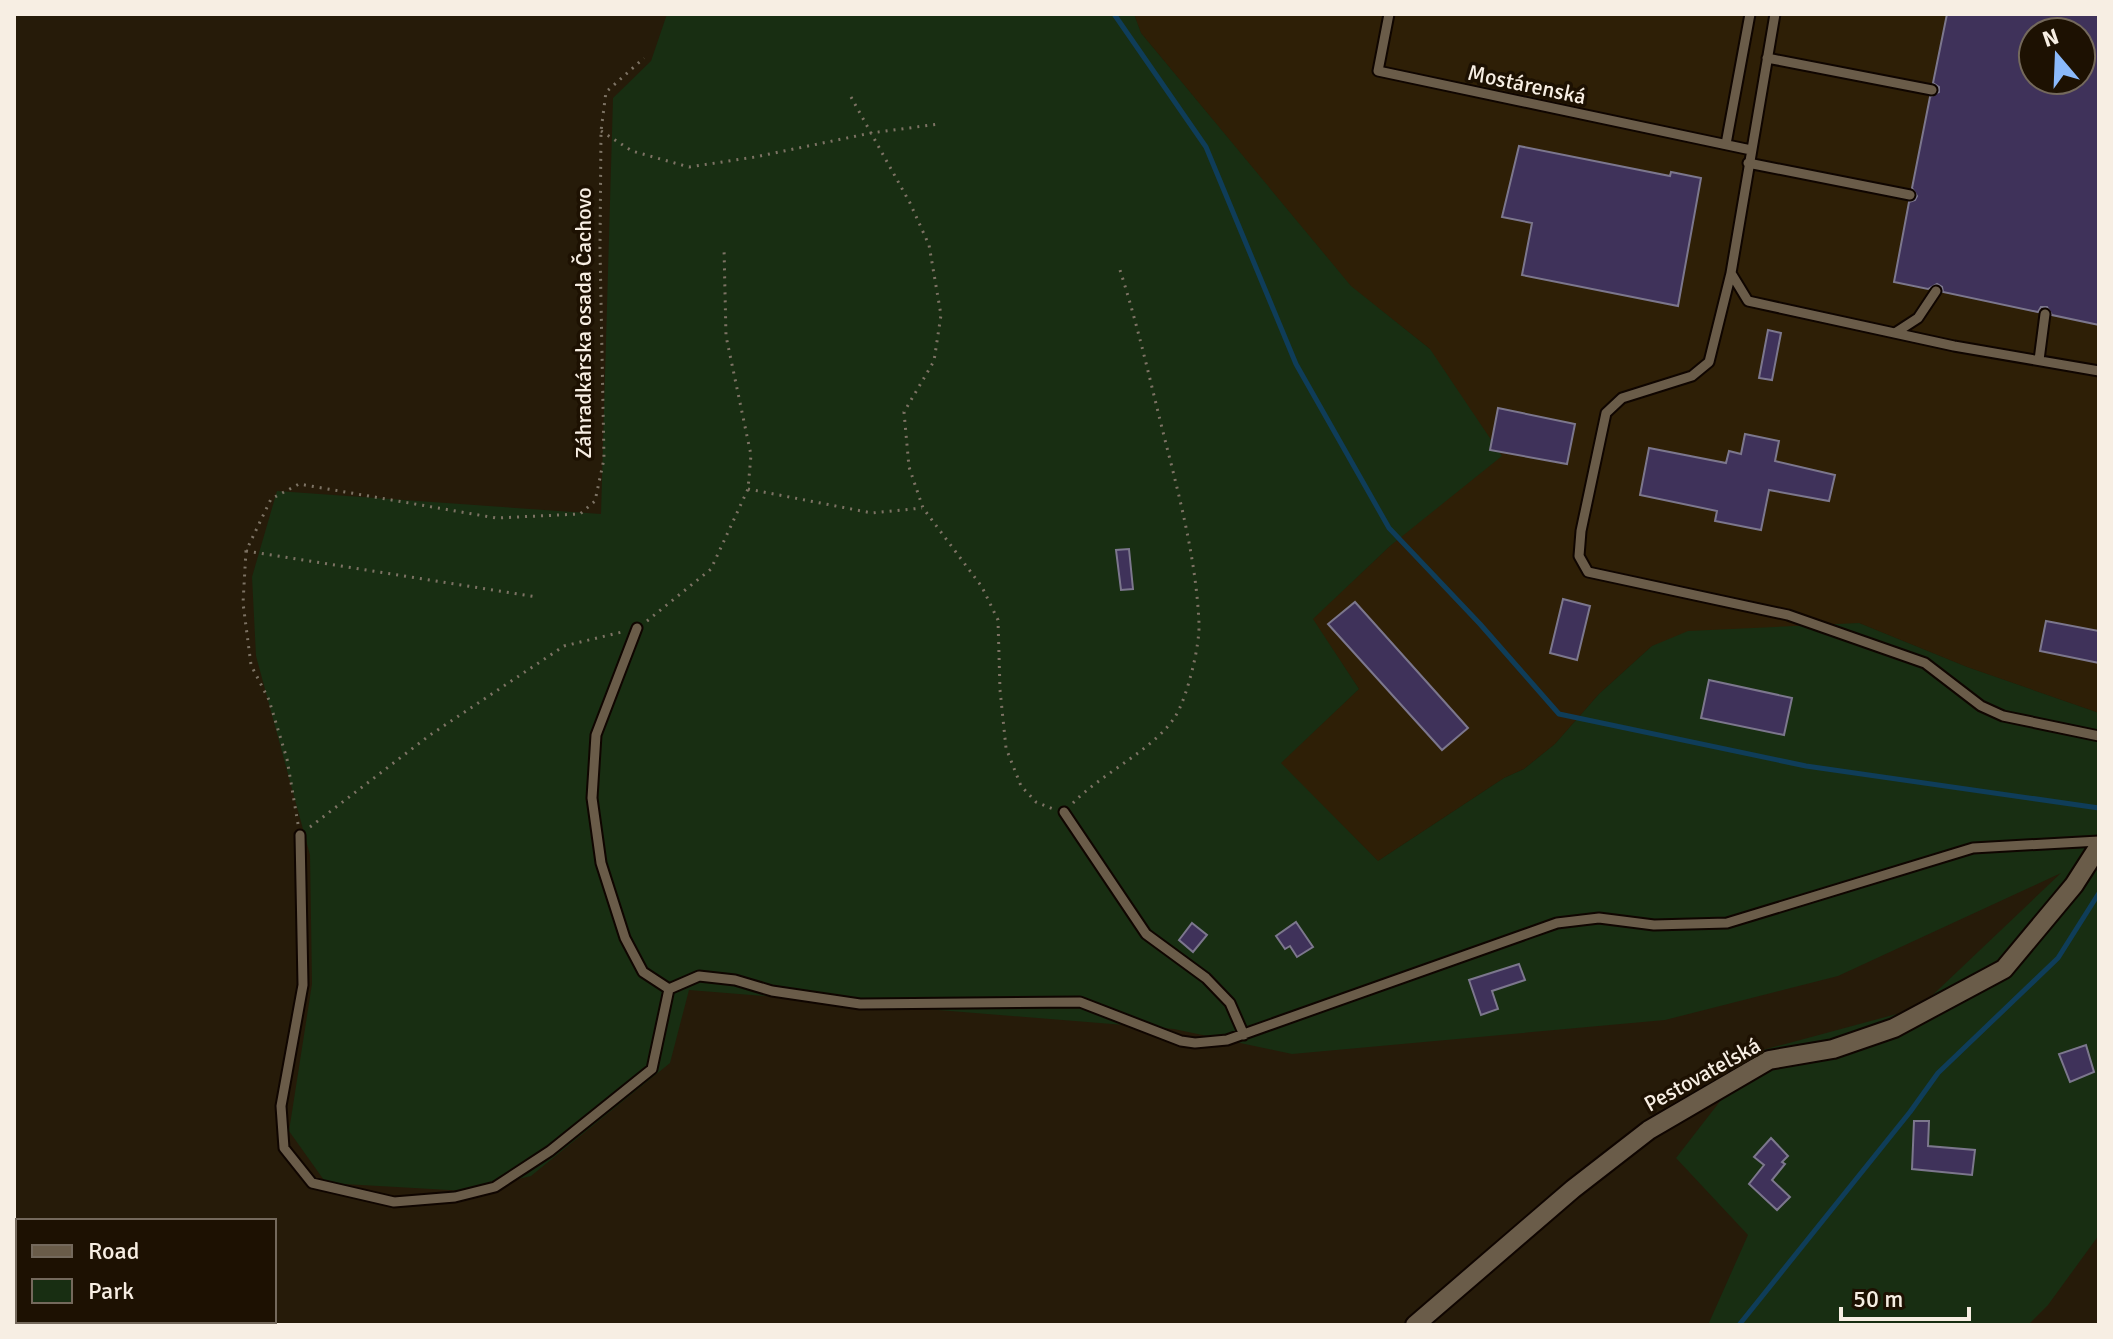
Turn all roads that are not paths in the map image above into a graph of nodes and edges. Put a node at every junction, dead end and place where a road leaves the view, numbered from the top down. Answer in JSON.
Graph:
{"nodes":[{"id":1,"x":1389,"y":14,"type":"edge"},
{"id":2,"x":1750,"y":14,"type":"edge"},
{"id":3,"x":1775,"y":14,"type":"edge"},
{"id":4,"x":1767,"y":58,"type":"junction"},
{"id":5,"x":1932,"y":90,"type":"dead end"},
{"id":6,"x":1726,"y":144,"type":"junction"},
{"id":7,"x":1751,"y":150,"type":"junction"},
{"id":8,"x":1748,"y":163,"type":"junction"},
{"id":9,"x":1910,"y":195,"type":"dead end"},
{"id":10,"x":1731,"y":273,"type":"junction"},
{"id":11,"x":1936,"y":291,"type":"dead end"},
{"id":12,"x":2045,"y":314,"type":"dead end"},
{"id":13,"x":1895,"y":333,"type":"junction"},
{"id":14,"x":2039,"y":360,"type":"junction"},
{"id":15,"x":2099,"y":371,"type":"edge"},
{"id":16,"x":637,"y":628,"type":"road end"},
{"id":17,"x":2099,"y":736,"type":"edge"},
{"id":18,"x":1064,"y":812,"type":"road end"},
{"id":19,"x":300,"y":835,"type":"road end"},
{"id":20,"x":2099,"y":844,"type":"edge"},
{"id":21,"x":669,"y":989,"type":"junction"},
{"id":22,"x":1244,"y":1035,"type":"junction"},
{"id":23,"x":1415,"y":1325,"type":"edge"}],
"edges":[{"from":1,"to":6,"type":"lane","name":"Mostárenská"},
{"from":2,"to":6,"type":"lane"},
{"from":3,"to":4,"type":"lane"},
{"from":4,"to":5,"type":"lane"},
{"from":4,"to":7,"type":"lane"},
{"from":6,"to":7,"type":"lane"},
{"from":7,"to":8,"type":"lane"},
{"from":8,"to":9,"type":"lane"},
{"from":8,"to":10,"type":"lane"},
{"from":10,"to":13,"type":"lane"},
{"from":10,"to":17,"type":"lane"},
{"from":11,"to":13,"type":"lane"},
{"from":12,"to":14,"type":"lane"},
{"from":13,"to":14,"type":"lane"},
{"from":14,"to":15,"type":"lane"},
{"from":16,"to":21,"type":"lane"},
{"from":18,"to":22,"type":"lane"},
{"from":19,"to":21,"type":"lane"},
{"from":20,"to":22,"type":"lane"},
{"from":20,"to":23,"type":"street","name":"Pestovateľská"},
{"from":21,"to":22,"type":"lane"}]}
